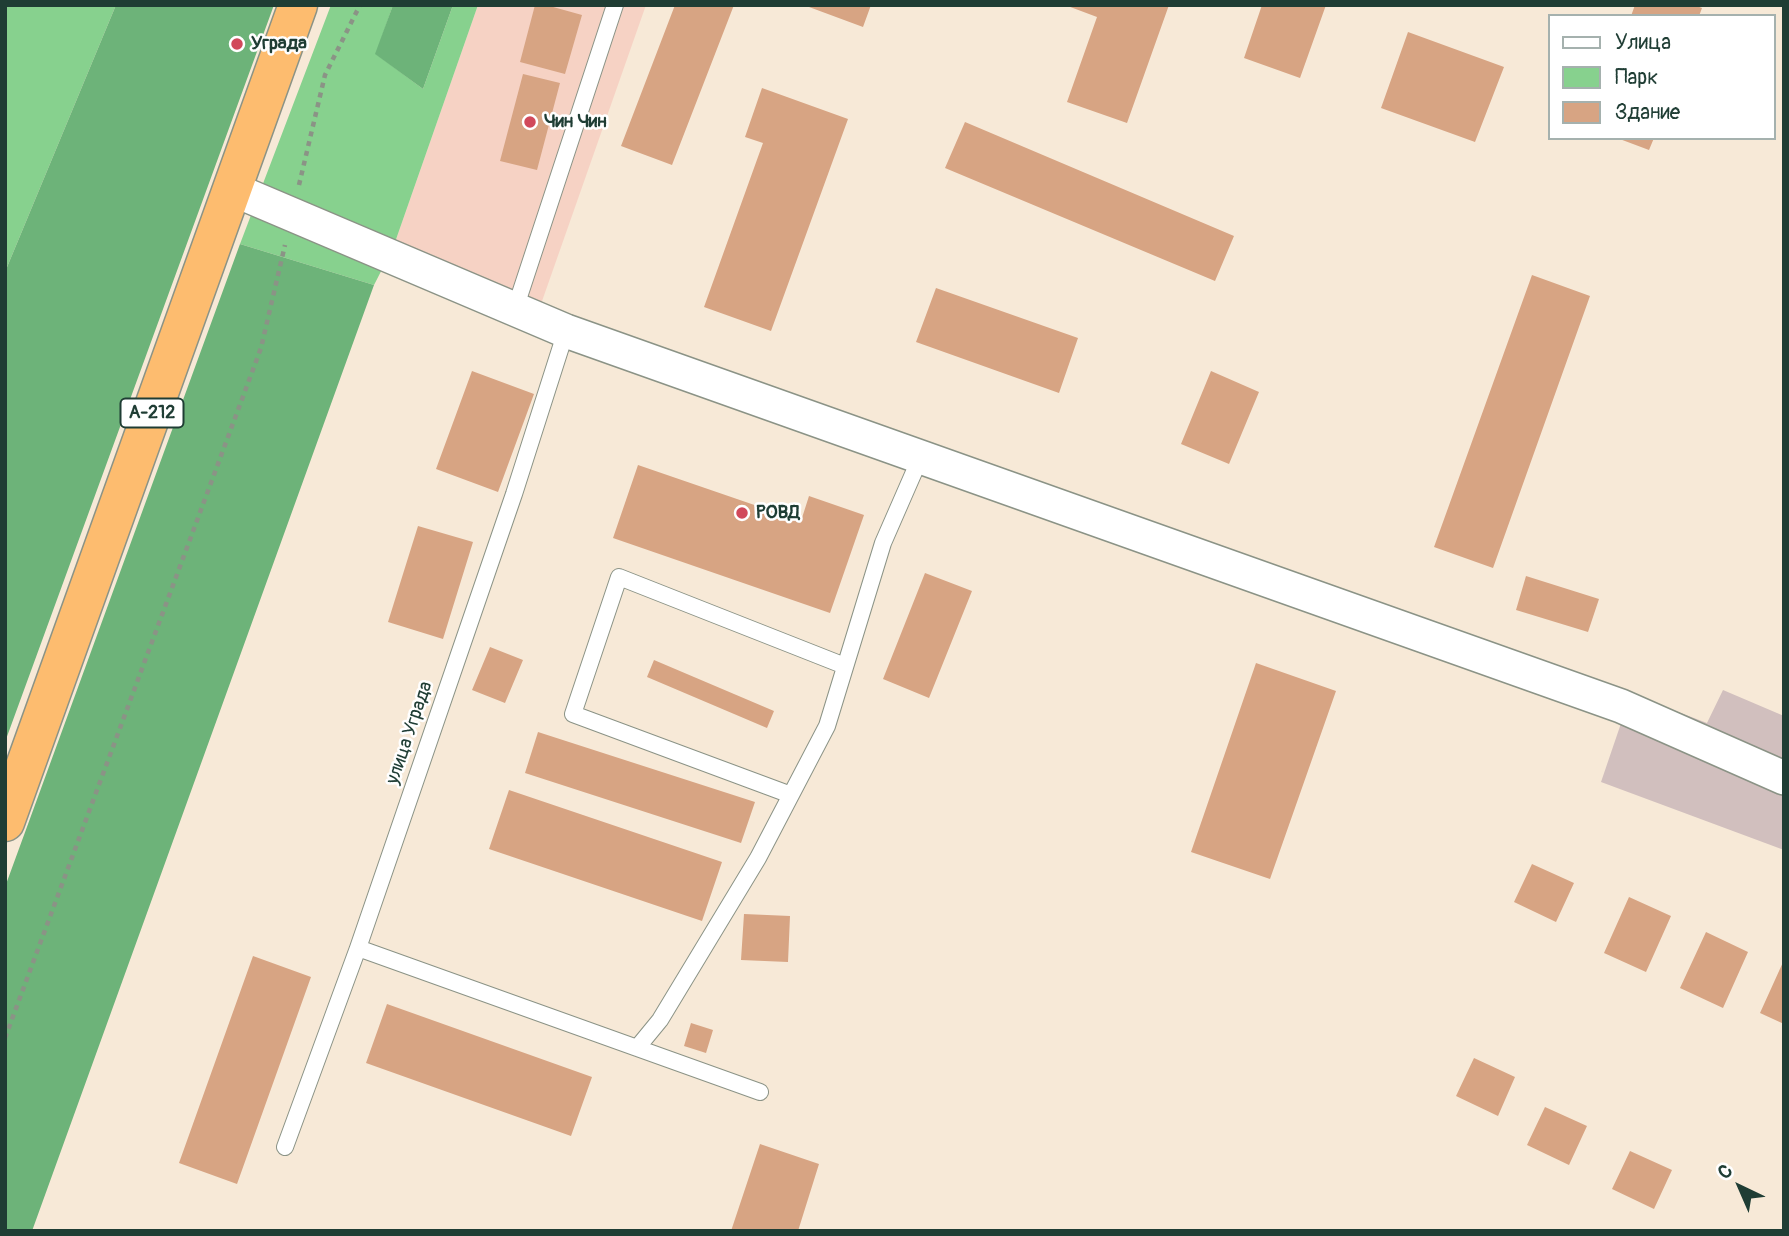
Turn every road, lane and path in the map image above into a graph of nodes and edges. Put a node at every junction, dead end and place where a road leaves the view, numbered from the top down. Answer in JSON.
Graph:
{"nodes":[{"id":1,"x":299,"y":5,"type":"edge"},
{"id":2,"x":360,"y":5,"type":"edge"},
{"id":3,"x":615,"y":5,"type":"edge"},
{"id":4,"x":232,"y":189,"type":"junction"},
{"id":5,"x":292,"y":215,"type":"junction"},
{"id":6,"x":515,"y":309,"type":"junction"},
{"id":7,"x":566,"y":331,"type":"junction"},
{"id":8,"x":920,"y":456,"type":"junction"},
{"id":9,"x":845,"y":666,"type":"junction"},
{"id":10,"x":1784,"y":778,"type":"edge"},
{"id":11,"x":791,"y":795,"type":"junction"},
{"id":12,"x":5,"y":822,"type":"edge"},
{"id":13,"x":358,"y":948,"type":"junction"},
{"id":14,"x":5,"y":1038,"type":"edge"},
{"id":15,"x":637,"y":1048,"type":"junction"},
{"id":16,"x":760,"y":1092,"type":"dead end"},
{"id":17,"x":285,"y":1147,"type":"dead end"}],
"edges":[{"from":1,"to":4,"type":"highway","number":"А-212"},
{"from":2,"to":5,"type":"path"},
{"from":3,"to":6,"type":"lane"},
{"from":4,"to":5,"type":"street"},
{"from":4,"to":12,"type":"highway","number":"А-212"},
{"from":5,"to":6,"type":"street"},
{"from":5,"to":14,"type":"path"},
{"from":6,"to":7,"type":"street"},
{"from":7,"to":8,"type":"street"},
{"from":7,"to":13,"type":"lane","name":"улица Уграда"},
{"from":8,"to":9,"type":"lane"},
{"from":8,"to":10,"type":"street"},
{"from":9,"to":11,"type":"lane"},
{"from":9,"to":11,"type":"lane"},
{"from":11,"to":15,"type":"lane"},
{"from":13,"to":15,"type":"lane"},
{"from":13,"to":17,"type":"lane","name":"улица Уграда"},
{"from":15,"to":16,"type":"lane"}]}
